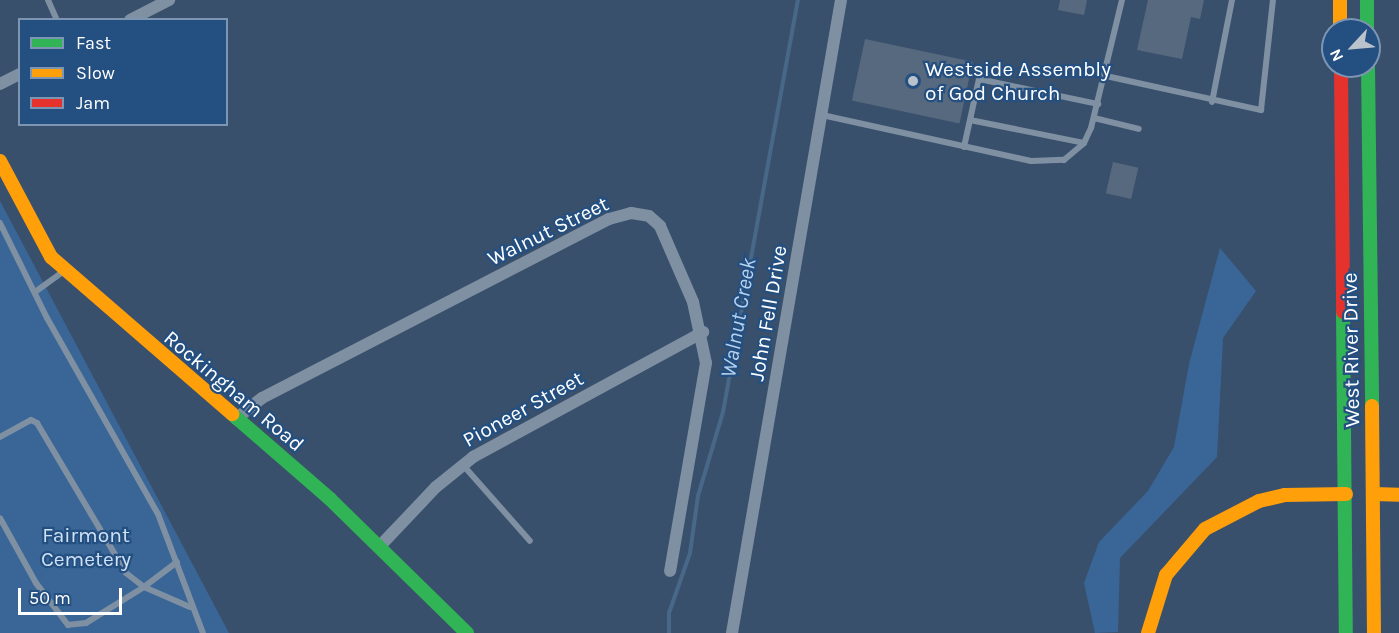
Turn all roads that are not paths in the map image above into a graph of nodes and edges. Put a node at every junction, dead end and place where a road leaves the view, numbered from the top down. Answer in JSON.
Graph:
{"nodes":[{"id":1,"x":48,"y":0,"type":"edge"},
{"id":2,"x":169,"y":0,"type":"edge"},
{"id":3,"x":841,"y":0,"type":"edge"},
{"id":4,"x":1122,"y":0,"type":"edge"},
{"id":5,"x":1232,"y":0,"type":"edge"},
{"id":6,"x":1273,"y":0,"type":"edge"},
{"id":7,"x":1340,"y":0,"type":"edge"},
{"id":8,"x":1367,"y":0,"type":"edge"},
{"id":9,"x":56,"y":18,"type":"edge"},
{"id":10,"x":134,"y":18,"type":"edge"},
{"id":11,"x":1340,"y":18,"type":"edge"},
{"id":12,"x":1367,"y":18,"type":"edge"},
{"id":13,"x":18,"y":75,"type":"edge"},
{"id":14,"x":1106,"y":76,"type":"junction"},
{"id":15,"x":1341,"y":78,"type":"edge"},
{"id":16,"x":1368,"y":78,"type":"edge"},
{"id":17,"x":0,"y":84,"type":"edge"},
{"id":18,"x":1212,"y":102,"type":"junction"},
{"id":19,"x":1098,"y":104,"type":"junction"},
{"id":20,"x":822,"y":115,"type":"junction"},
{"id":21,"x":1094,"y":118,"type":"junction"},
{"id":22,"x":970,"y":120,"type":"junction"},
{"id":23,"x":1139,"y":129,"type":"dead end"},
{"id":24,"x":1084,"y":143,"type":"junction"},
{"id":25,"x":964,"y":147,"type":"junction"},
{"id":26,"x":0,"y":161,"type":"edge"},
{"id":27,"x":0,"y":223,"type":"edge"},
{"id":28,"x":65,"y":271,"type":"junction"},
{"id":29,"x":35,"y":292,"type":"junction"},
{"id":30,"x":703,"y":332,"type":"junction"},
{"id":31,"x":236,"y":419,"type":"junction"},
{"id":32,"x":0,"y":437,"type":"edge"},
{"id":33,"x":463,"y":465,"type":"junction"},
{"id":34,"x":1346,"y":494,"type":"junction"},
{"id":35,"x":1374,"y":494,"type":"junction"},
{"id":36,"x":1399,"y":495,"type":"edge"},
{"id":37,"x":0,"y":518,"type":"edge"},
{"id":38,"x":530,"y":541,"type":"dead end"},
{"id":39,"x":380,"y":546,"type":"junction"},
{"id":40,"x":177,"y":562,"type":"junction"},
{"id":41,"x":670,"y":571,"type":"dead end"},
{"id":42,"x":144,"y":587,"type":"junction"},
{"id":43,"x":190,"y":607,"type":"junction"},
{"id":44,"x":203,"y":633,"type":"edge"},
{"id":45,"x":467,"y":633,"type":"edge"},
{"id":46,"x":732,"y":633,"type":"edge"},
{"id":47,"x":1148,"y":633,"type":"edge"},
{"id":48,"x":1346,"y":633,"type":"edge"},
{"id":49,"x":1374,"y":633,"type":"edge"}],
"edges":[{"from":1,"to":9,"type":"lane"},
{"from":2,"to":10,"type":"street"},
{"from":3,"to":20,"type":"street","name":"John Fell Drive"},
{"from":4,"to":14,"type":"lane"},
{"from":5,"to":18,"type":"lane"},
{"from":6,"to":18,"type":"lane"},
{"from":7,"to":11,"type":"main road"},
{"from":8,"to":12,"type":"main road"},
{"from":13,"to":17,"type":"street"},
{"from":14,"to":18,"type":"lane"},
{"from":14,"to":19,"type":"lane"},
{"from":15,"to":34,"type":"main road","name":"West River Drive"},
{"from":16,"to":35,"type":"main road","name":"West River Drive"},
{"from":19,"to":21,"type":"lane"},
{"from":19,"to":22,"type":"lane"},
{"from":20,"to":25,"type":"lane"},
{"from":20,"to":46,"type":"street","name":"John Fell Drive"},
{"from":21,"to":23,"type":"lane"},
{"from":21,"to":24,"type":"lane"},
{"from":22,"to":24,"type":"lane"},
{"from":22,"to":25,"type":"lane"},
{"from":24,"to":25,"type":"lane"},
{"from":26,"to":28,"type":"main road","name":"Rockingham Road"},
{"from":27,"to":29,"type":"lane"},
{"from":28,"to":29,"type":"lane"},
{"from":28,"to":31,"type":"main road","name":"Rockingham Road"},
{"from":29,"to":40,"type":"lane"},
{"from":30,"to":31,"type":"street","name":"Walnut Street"},
{"from":30,"to":33,"type":"street","name":"Pioneer Street"},
{"from":30,"to":41,"type":"street","name":"Walnut Street"},
{"from":31,"to":39,"type":"main road","name":"Rockingham Road"},
{"from":32,"to":42,"type":"lane"},
{"from":33,"to":38,"type":"lane"},
{"from":33,"to":39,"type":"street","name":"Pioneer Street"},
{"from":34,"to":47,"type":"main road"},
{"from":34,"to":48,"type":"main road","name":"West River Drive"},
{"from":35,"to":36,"type":"main road"},
{"from":35,"to":49,"type":"main road","name":"West River Drive"},
{"from":37,"to":42,"type":"lane"},
{"from":39,"to":45,"type":"main road","name":"Rockingham Road"},
{"from":40,"to":42,"type":"lane"},
{"from":40,"to":43,"type":"lane"},
{"from":42,"to":43,"type":"lane"},
{"from":43,"to":44,"type":"lane"}]}
